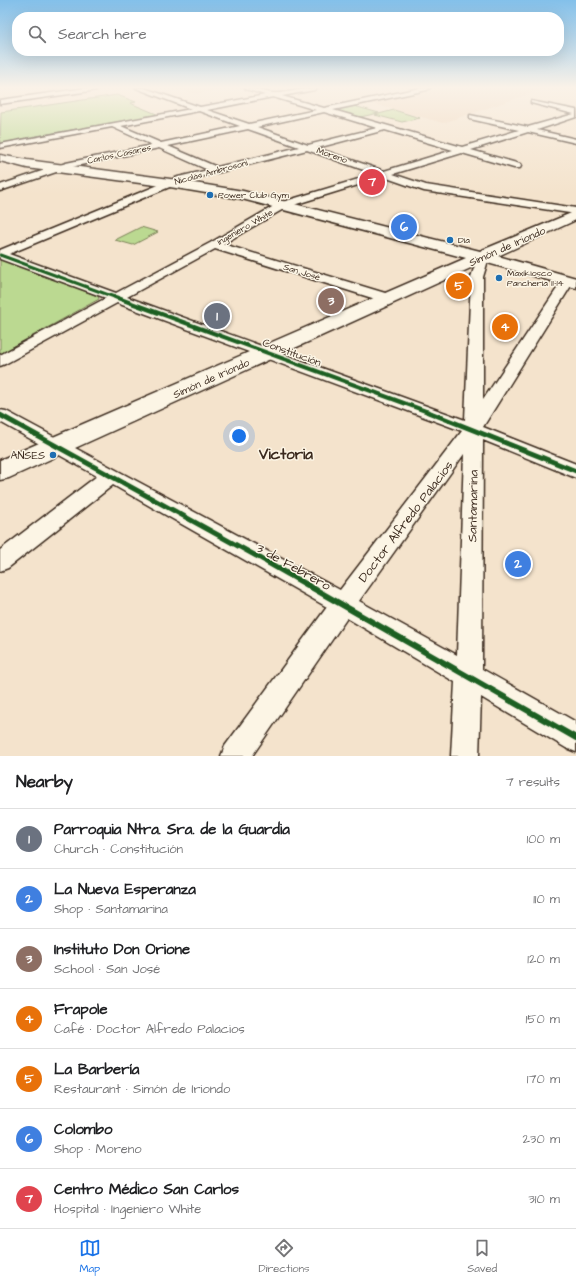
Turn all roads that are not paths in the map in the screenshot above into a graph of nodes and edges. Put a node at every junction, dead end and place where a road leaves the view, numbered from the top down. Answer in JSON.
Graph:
{"nodes":[{"id":1,"x":122,"y":123,"type":"edge"},
{"id":2,"x":241,"y":123,"type":"edge"},
{"id":3,"x":262,"y":123,"type":"edge"},
{"id":4,"x":369,"y":123,"type":"edge"},
{"id":5,"x":499,"y":123,"type":"edge"},
{"id":6,"x":549,"y":123,"type":"edge"},
{"id":7,"x":113,"y":125,"type":"junction"},
{"id":8,"x":249,"y":126,"type":"junction"},
{"id":9,"x":385,"y":128,"type":"junction"},
{"id":10,"x":527,"y":130,"type":"junction"},
{"id":11,"x":576,"y":142,"type":"edge"},
{"id":12,"x":160,"y":145,"type":"junction"},
{"id":13,"x":0,"y":146,"type":"edge"},
{"id":14,"x":307,"y":147,"type":"junction"},
{"id":15,"x":461,"y":150,"type":"junction"},
{"id":16,"x":0,"y":158,"type":"edge"},
{"id":17,"x":517,"y":166,"type":"dead end"},
{"id":18,"x":58,"y":168,"type":"junction"},
{"id":19,"x":216,"y":170,"type":"junction"},
{"id":20,"x":384,"y":174,"type":"junction"},
{"id":21,"x":170,"y":183,"type":"junction"},
{"id":22,"x":0,"y":188,"type":"edge"},
{"id":23,"x":284,"y":205,"type":"junction"},
{"id":24,"x":576,"y":212,"type":"edge"},
{"id":25,"x":576,"y":215,"type":"edge"},
{"id":26,"x":214,"y":245,"type":"junction"},
{"id":27,"x":0,"y":255,"type":"edge"},
{"id":28,"x":483,"y":257,"type":"junction"},
{"id":29,"x":572,"y":282,"type":"edge"},
{"id":30,"x":115,"y":298,"type":"junction"},
{"id":31,"x":390,"y":299,"type":"junction"},
{"id":32,"x":268,"y":353,"type":"junction"},
{"id":33,"x":0,"y":361,"type":"edge"},
{"id":34,"x":0,"y":415,"type":"edge"},
{"id":35,"x":473,"y":429,"type":"junction"},
{"id":36,"x":57,"y":446,"type":"junction"},
{"id":37,"x":0,"y":471,"type":"edge"},
{"id":38,"x":576,"y":471,"type":"edge"},
{"id":39,"x":111,"y":476,"type":"junction"},
{"id":40,"x":0,"y":562,"type":"edge"},
{"id":41,"x":343,"y":604,"type":"junction"},
{"id":42,"x":469,"y":675,"type":"junction"},
{"id":43,"x":576,"y":738,"type":"edge"},
{"id":44,"x":235,"y":756,"type":"edge"},
{"id":45,"x":465,"y":756,"type":"edge"}],
"edges":[{"from":1,"to":7,"type":"street"},
{"from":2,"to":8,"type":"street","name":"Moreno"},
{"from":3,"to":8,"type":"street","name":"Carlos Casares"},
{"from":4,"to":9,"type":"street"},
{"from":5,"to":10,"type":"street"},
{"from":6,"to":10,"type":"street","name":"Ingeniero White"},
{"from":7,"to":12,"type":"street"},
{"from":7,"to":13,"type":"street"},
{"from":8,"to":12,"type":"street","name":"Carlos Casares"},
{"from":8,"to":14,"type":"street","name":"Moreno"},
{"from":9,"to":14,"type":"street","name":"Nicolás Ambrosoni"},
{"from":9,"to":15,"type":"street"},
{"from":10,"to":11,"type":"street"},
{"from":10,"to":15,"type":"street","name":"Ingeniero White"},
{"from":12,"to":18,"type":"street","name":"Carlos Casares"},
{"from":12,"to":19,"type":"street"},
{"from":14,"to":19,"type":"street","name":"Nicolás Ambrosoni"},
{"from":14,"to":20,"type":"street","name":"Moreno"},
{"from":15,"to":17,"type":"street"},
{"from":15,"to":20,"type":"street","name":"Ingeniero White"},
{"from":16,"to":18,"type":"main road"},
{"from":18,"to":21,"type":"main road"},
{"from":18,"to":22,"type":"street","name":"Carlos Casares"},
{"from":19,"to":21,"type":"street","name":"Nicolás Ambrosoni"},
{"from":20,"to":23,"type":"street","name":"Ingeniero White"},
{"from":20,"to":24,"type":"street","name":"Moreno"},
{"from":21,"to":23,"type":"main road"},
{"from":21,"to":27,"type":"street","name":"Nicolás Ambrosoni"},
{"from":23,"to":26,"type":"street","name":"Ingeniero White"},
{"from":23,"to":28,"type":"main road"},
{"from":25,"to":28,"type":"main road","name":"Simón de Iriondo"},
{"from":26,"to":30,"type":"street","name":"Ingeniero White"},
{"from":26,"to":31,"type":"street","name":"San José"},
{"from":27,"to":30,"type":"street","name":"Constitución"},
{"from":28,"to":29,"type":"main road"},
{"from":28,"to":31,"type":"main road","name":"Simón de Iriondo"},
{"from":28,"to":35,"type":"street","name":"Santamarina"},
{"from":29,"to":35,"type":"street","name":"Doctor Alfredo Palacios"},
{"from":30,"to":32,"type":"street","name":"Constitución"},
{"from":30,"to":33,"type":"street","name":"Ingeniero White"},
{"from":31,"to":32,"type":"main road","name":"Simón de Iriondo"},
{"from":32,"to":35,"type":"street","name":"Constitución"},
{"from":32,"to":36,"type":"main road","name":"Simón de Iriondo"},
{"from":34,"to":36,"type":"street","name":"3 de Febrero"},
{"from":35,"to":38,"type":"street","name":"Constitución"},
{"from":35,"to":41,"type":"street","name":"Doctor Alfredo Palacios"},
{"from":35,"to":42,"type":"street","name":"Santamarina"},
{"from":36,"to":37,"type":"main road","name":"Simón de Iriondo"},
{"from":36,"to":39,"type":"street","name":"3 de Febrero"},
{"from":39,"to":40,"type":"street"},
{"from":39,"to":41,"type":"street","name":"3 de Febrero"},
{"from":41,"to":42,"type":"street","name":"3 de Febrero"},
{"from":41,"to":44,"type":"street","name":"Doctor Alfredo Palacios"},
{"from":42,"to":43,"type":"street","name":"3 de Febrero"},
{"from":42,"to":45,"type":"street","name":"Santamarina"}]}
